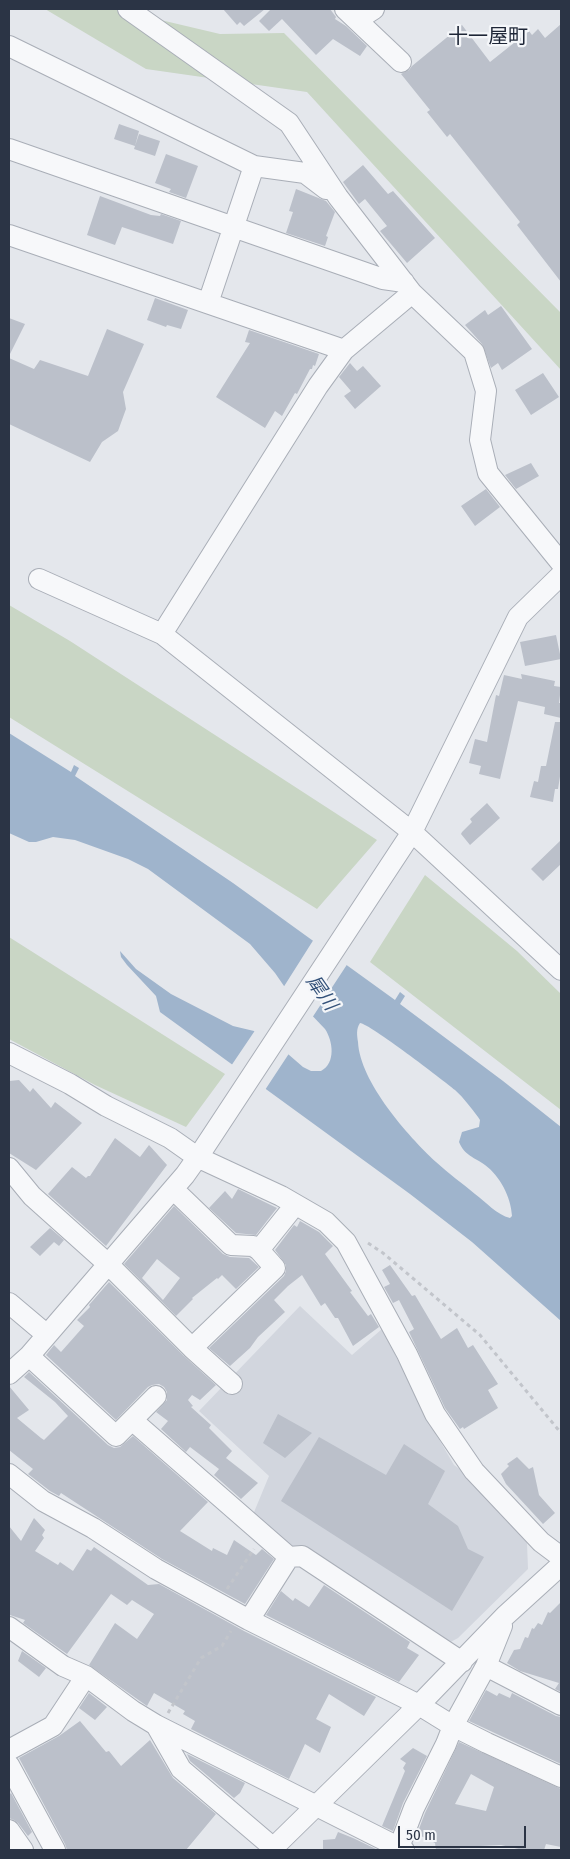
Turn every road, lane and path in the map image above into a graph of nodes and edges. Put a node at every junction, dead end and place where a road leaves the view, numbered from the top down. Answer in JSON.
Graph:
{"nodes":[{"id":1,"x":128,"y":9,"type":"edge"},
{"id":2,"x":374,"y":9,"type":"edge"},
{"id":3,"x":351,"y":14,"type":"edge"},
{"id":4,"x":9,"y":46,"type":"edge"},
{"id":5,"x":401,"y":62,"type":"dead end"},
{"id":6,"x":9,"y":149,"type":"edge"},
{"id":7,"x":254,"y":166,"type":"junction"},
{"id":8,"x":338,"y":197,"type":"junction"},
{"id":9,"x":234,"y":227,"type":"junction"},
{"id":10,"x":9,"y":235,"type":"edge"},
{"id":11,"x":408,"y":287,"type":"junction"},
{"id":12,"x":208,"y":303,"type":"junction"},
{"id":13,"x":344,"y":350,"type":"junction"},
{"id":14,"x":561,"y":563,"type":"edge"},
{"id":15,"x":561,"y":575,"type":"edge"},
{"id":16,"x":39,"y":579,"type":"dead end"},
{"id":17,"x":162,"y":634,"type":"junction"},
{"id":18,"x":409,"y":834,"type":"junction"},
{"id":19,"x":561,"y":970,"type":"edge"},
{"id":20,"x":9,"y":1053,"type":"edge"},
{"id":21,"x":199,"y":1154,"type":"junction"},
{"id":22,"x":9,"y":1168,"type":"edge"},
{"id":23,"x":173,"y":1188,"type":"junction"},
{"id":24,"x":296,"y":1204,"type":"junction"},
{"id":25,"x":360,"y":1238,"type":"dead end"},
{"id":26,"x":259,"y":1250,"type":"junction"},
{"id":27,"x":108,"y":1264,"type":"junction"},
{"id":28,"x":9,"y":1303,"type":"edge"},
{"id":29,"x":47,"y":1335,"type":"junction"},
{"id":30,"x":192,"y":1348,"type":"junction"},
{"id":31,"x":29,"y":1356,"type":"junction"},
{"id":32,"x":9,"y":1374,"type":"edge"},
{"id":33,"x":232,"y":1384,"type":"dead end"},
{"id":34,"x":156,"y":1396,"type":"dead end"},
{"id":35,"x":132,"y":1420,"type":"junction"},
{"id":36,"x":561,"y":1433,"type":"edge"},
{"id":37,"x":9,"y":1474,"type":"edge"},
{"id":38,"x":263,"y":1534,"type":"junction"},
{"id":39,"x":290,"y":1557,"type":"junction"},
{"id":40,"x":561,"y":1557,"type":"edge"},
{"id":41,"x":561,"y":1565,"type":"edge"},
{"id":42,"x":218,"y":1602,"type":"junction"},
{"id":43,"x":506,"y":1616,"type":"junction"},
{"id":44,"x":244,"y":1617,"type":"junction"},
{"id":45,"x":9,"y":1627,"type":"edge"},
{"id":46,"x":462,"y":1662,"type":"junction"},
{"id":47,"x":486,"y":1666,"type":"junction"},
{"id":48,"x":86,"y":1676,"type":"junction"},
{"id":49,"x":561,"y":1705,"type":"edge"},
{"id":50,"x":419,"y":1706,"type":"junction"},
{"id":51,"x":160,"y":1722,"type":"junction"},
{"id":52,"x":453,"y":1726,"type":"junction"},
{"id":53,"x":9,"y":1750,"type":"edge"},
{"id":54,"x":9,"y":1765,"type":"edge"},
{"id":55,"x":561,"y":1777,"type":"edge"},
{"id":56,"x":316,"y":1805,"type":"junction"},
{"id":57,"x":9,"y":1830,"type":"edge"},
{"id":58,"x":24,"y":1850,"type":"edge"},
{"id":59,"x":55,"y":1850,"type":"edge"},
{"id":60,"x":273,"y":1850,"type":"edge"},
{"id":61,"x":400,"y":1850,"type":"edge"}],
"edges":[{"from":1,"to":8,"type":"street"},
{"from":2,"to":3,"type":"street"},
{"from":3,"to":5,"type":"street"},
{"from":4,"to":7,"type":"street"},
{"from":6,"to":9,"type":"street"},
{"from":7,"to":8,"type":"street"},
{"from":7,"to":9,"type":"street"},
{"from":8,"to":11,"type":"street"},
{"from":9,"to":11,"type":"street"},
{"from":9,"to":12,"type":"street"},
{"from":10,"to":12,"type":"street"},
{"from":11,"to":13,"type":"street"},
{"from":11,"to":14,"type":"street"},
{"from":12,"to":13,"type":"street"},
{"from":13,"to":17,"type":"street"},
{"from":15,"to":18,"type":"street"},
{"from":16,"to":17,"type":"street"},
{"from":17,"to":18,"type":"street"},
{"from":18,"to":19,"type":"street"},
{"from":18,"to":21,"type":"street"},
{"from":20,"to":21,"type":"street"},
{"from":21,"to":23,"type":"street"},
{"from":21,"to":24,"type":"street"},
{"from":22,"to":27,"type":"street"},
{"from":23,"to":26,"type":"street"},
{"from":23,"to":27,"type":"street"},
{"from":24,"to":26,"type":"street"},
{"from":24,"to":40,"type":"street"},
{"from":25,"to":36,"type":"path"},
{"from":26,"to":30,"type":"street"},
{"from":27,"to":29,"type":"street"},
{"from":27,"to":30,"type":"street"},
{"from":28,"to":29,"type":"street"},
{"from":29,"to":31,"type":"street"},
{"from":30,"to":33,"type":"street"},
{"from":31,"to":32,"type":"street"},
{"from":31,"to":35,"type":"street"},
{"from":34,"to":35,"type":"street"},
{"from":35,"to":38,"type":"street"},
{"from":37,"to":42,"type":"street"},
{"from":38,"to":39,"type":"street"},
{"from":38,"to":42,"type":"path"},
{"from":39,"to":44,"type":"street"},
{"from":39,"to":46,"type":"street"},
{"from":41,"to":43,"type":"street"},
{"from":42,"to":44,"type":"street"},
{"from":43,"to":46,"type":"street"},
{"from":43,"to":47,"type":"street"},
{"from":44,"to":50,"type":"street"},
{"from":44,"to":51,"type":"path"},
{"from":45,"to":48,"type":"street"},
{"from":46,"to":50,"type":"street"},
{"from":47,"to":49,"type":"street"},
{"from":47,"to":52,"type":"street"},
{"from":48,"to":51,"type":"street"},
{"from":48,"to":53,"type":"street"},
{"from":50,"to":52,"type":"street"},
{"from":50,"to":56,"type":"street"},
{"from":51,"to":56,"type":"street"},
{"from":51,"to":60,"type":"street"},
{"from":52,"to":55,"type":"street"},
{"from":52,"to":61,"type":"street"},
{"from":54,"to":59,"type":"street"},
{"from":56,"to":60,"type":"street"},
{"from":56,"to":61,"type":"street"},
{"from":57,"to":58,"type":"street"}]}
